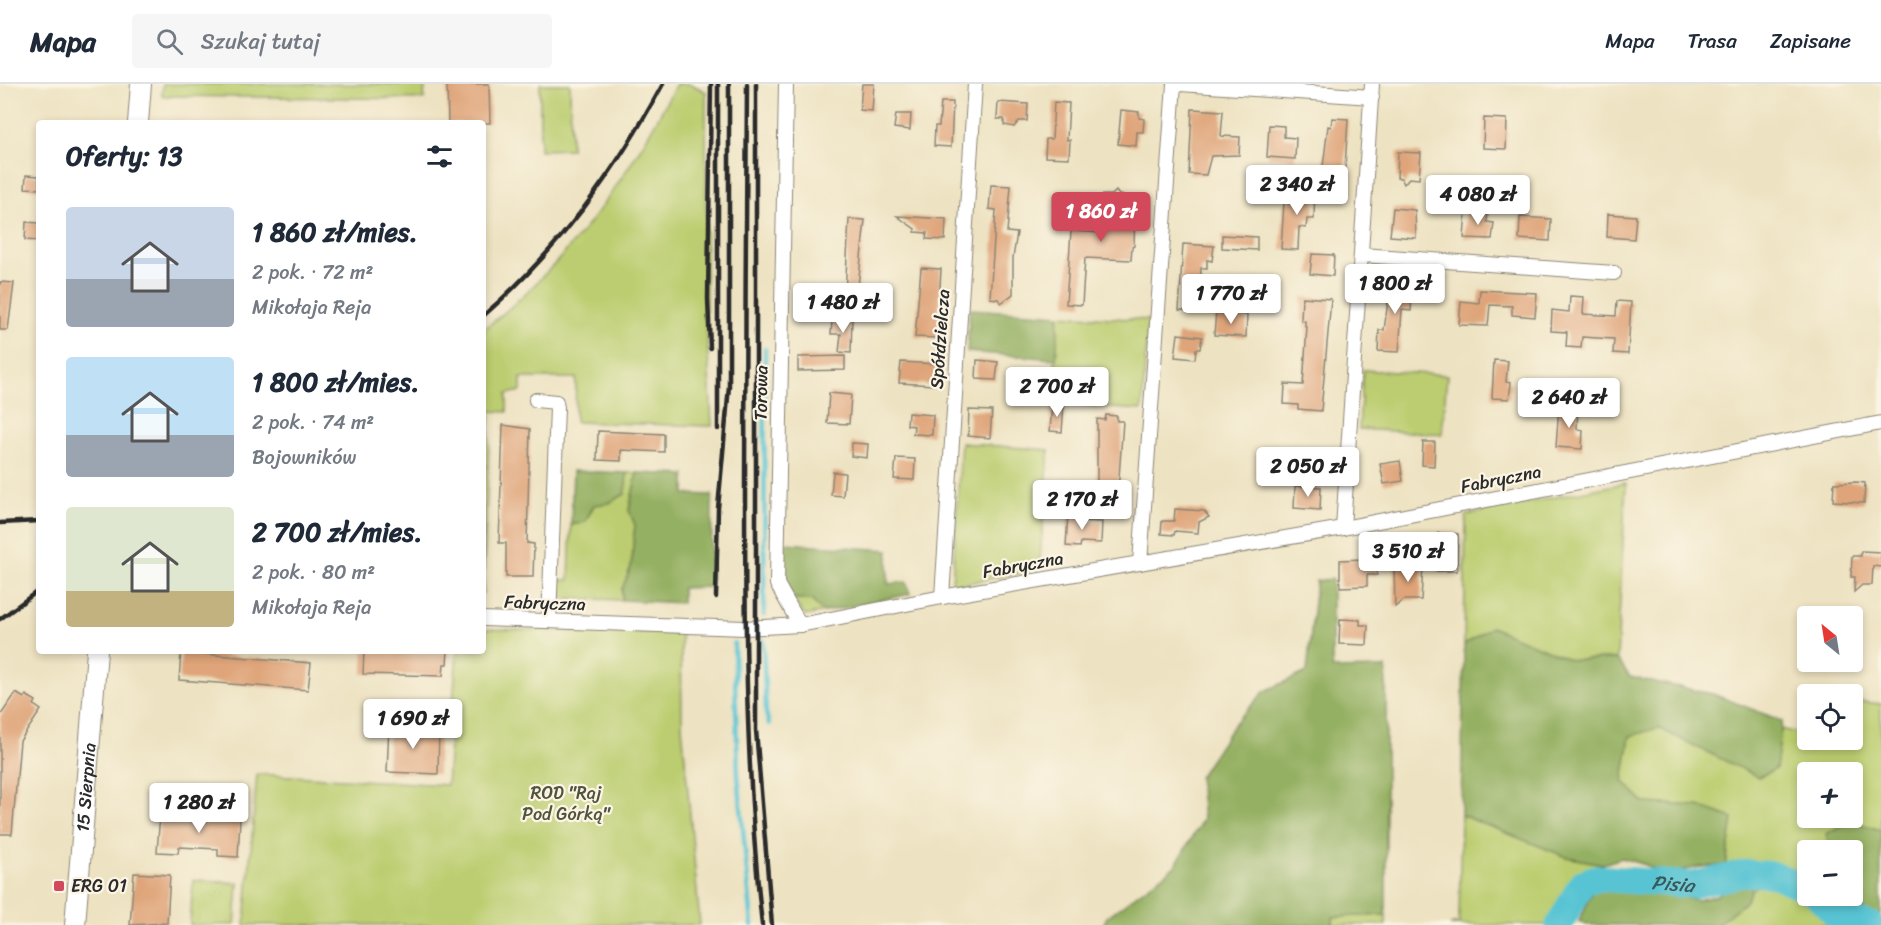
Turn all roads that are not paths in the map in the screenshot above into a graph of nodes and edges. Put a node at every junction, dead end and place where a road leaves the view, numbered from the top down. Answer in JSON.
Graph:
{"nodes":[{"id":1,"x":141,"y":84,"type":"edge"},
{"id":2,"x":786,"y":84,"type":"edge"},
{"id":3,"x":975,"y":84,"type":"edge"},
{"id":4,"x":1174,"y":84,"type":"edge"},
{"id":5,"x":1180,"y":84,"type":"edge"},
{"id":6,"x":1372,"y":91,"type":"edge"},
{"id":7,"x":138,"y":120,"type":"edge"},
{"id":8,"x":1362,"y":255,"type":"junction"},
{"id":9,"x":1614,"y":273,"type":"dead end"},
{"id":10,"x":536,"y":400,"type":"dead end"},
{"id":11,"x":1881,"y":423,"type":"edge"},
{"id":12,"x":1343,"y":528,"type":"junction"},
{"id":13,"x":1140,"y":563,"type":"junction"},
{"id":14,"x":942,"y":597,"type":"junction"},
{"id":15,"x":486,"y":619,"type":"edge"},
{"id":16,"x":549,"y":621,"type":"junction"},
{"id":17,"x":800,"y":626,"type":"junction"},
{"id":18,"x":97,"y":654,"type":"edge"},
{"id":19,"x":75,"y":925,"type":"edge"}],
"edges":[{"from":1,"to":7,"type":"main road"},
{"from":2,"to":17,"type":"street","name":"Torowa"},
{"from":3,"to":14,"type":"street","name":"Spółdzielcza"},
{"from":4,"to":13,"type":"street"},
{"from":5,"to":6,"type":"street"},
{"from":6,"to":8,"type":"street"},
{"from":8,"to":9,"type":"street"},
{"from":8,"to":12,"type":"street"},
{"from":10,"to":16,"type":"street"},
{"from":11,"to":12,"type":"street","name":"Fabryczna"},
{"from":12,"to":13,"type":"street","name":"Fabryczna"},
{"from":13,"to":14,"type":"street","name":"Fabryczna"},
{"from":14,"to":17,"type":"street","name":"Fabryczna"},
{"from":15,"to":16,"type":"street","name":"Fabryczna"},
{"from":16,"to":17,"type":"street","name":"Fabryczna"},
{"from":18,"to":19,"type":"main road","name":"15 Sierpnia"}]}
